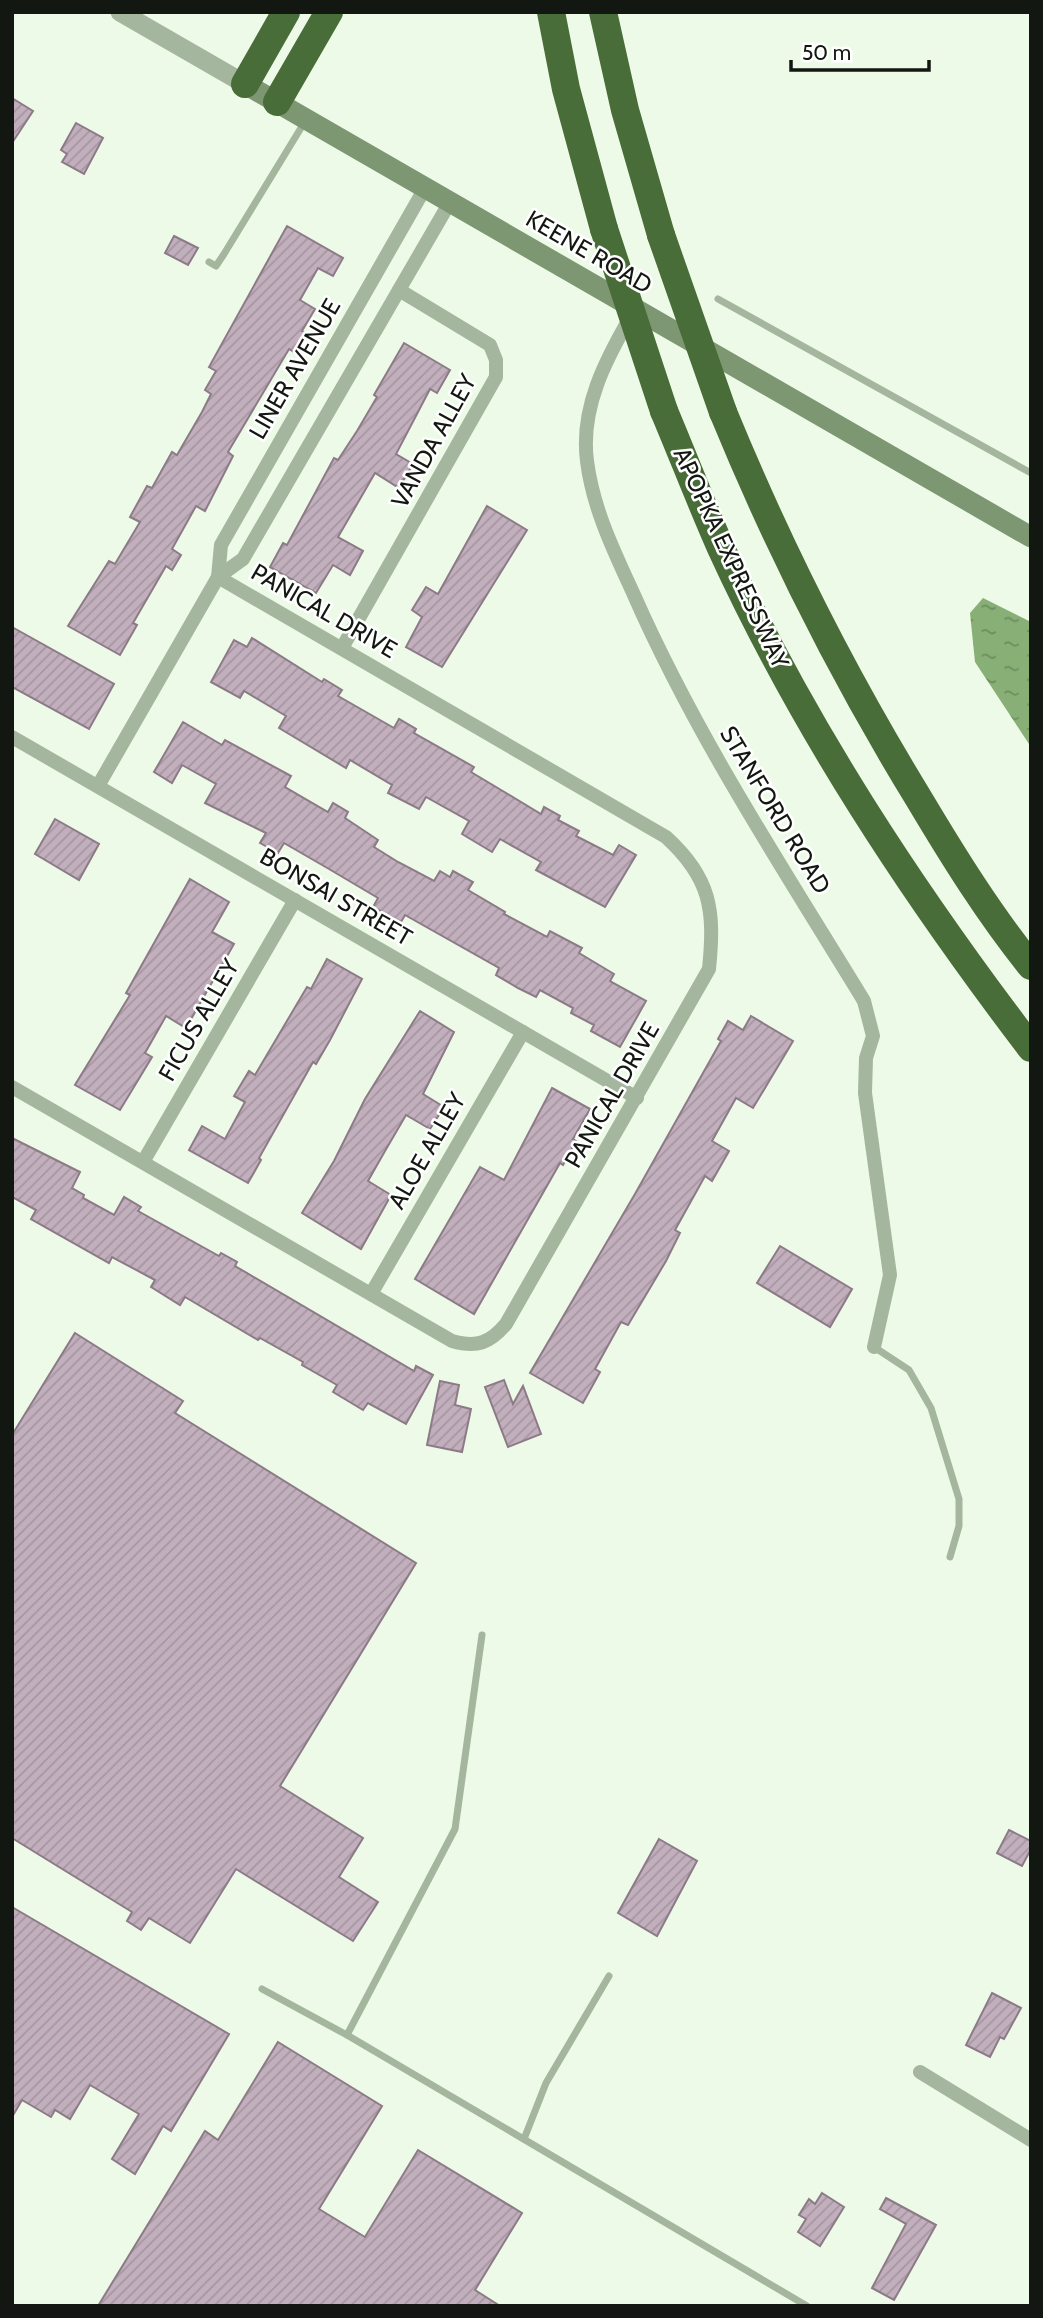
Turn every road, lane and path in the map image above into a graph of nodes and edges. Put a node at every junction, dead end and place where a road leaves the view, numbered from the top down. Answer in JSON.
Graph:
{"nodes":[{"id":1,"x":120,"y":12,"type":"edge"},
{"id":2,"x":286,"y":12,"type":"edge"},
{"id":3,"x":329,"y":12,"type":"edge"},
{"id":4,"x":551,"y":12,"type":"edge"},
{"id":5,"x":603,"y":12,"type":"edge"},
{"id":6,"x":245,"y":84,"type":"junction"},
{"id":7,"x":277,"y":102,"type":"junction"},
{"id":8,"x":306,"y":119,"type":"junction"},
{"id":9,"x":425,"y":188,"type":"junction"},
{"id":10,"x":450,"y":202,"type":"junction"},
{"id":11,"x":209,"y":262,"type":"dead end"},
{"id":12,"x":399,"y":290,"type":"junction"},
{"id":13,"x":718,"y":299,"type":"dead end"},
{"id":14,"x":635,"y":309,"type":"junction"},
{"id":15,"x":1031,"y":473,"type":"edge"},
{"id":16,"x":1031,"y":537,"type":"edge"},
{"id":17,"x":218,"y":577,"type":"junction"},
{"id":18,"x":342,"y":648,"type":"junction"},
{"id":19,"x":12,"y":737,"type":"edge"},
{"id":20,"x":98,"y":786,"type":"junction"},
{"id":21,"x":296,"y":900,"type":"junction"},
{"id":22,"x":1031,"y":966,"type":"edge"},
{"id":23,"x":523,"y":1032,"type":"junction"},
{"id":24,"x":1031,"y":1048,"type":"edge"},
{"id":25,"x":12,"y":1087,"type":"edge"},
{"id":26,"x":637,"y":1098,"type":"junction"},
{"id":27,"x":143,"y":1162,"type":"junction"},
{"id":28,"x":371,"y":1294,"type":"junction"},
{"id":29,"x":874,"y":1347,"type":"joint"},
{"id":30,"x":950,"y":1557,"type":"dead end"},
{"id":31,"x":482,"y":1636,"type":"dead end"},
{"id":32,"x":609,"y":1976,"type":"dead end"},
{"id":33,"x":262,"y":1989,"type":"dead end"},
{"id":34,"x":347,"y":2035,"type":"junction"},
{"id":35,"x":920,"y":2073,"type":"dead end"},
{"id":36,"x":524,"y":2139,"type":"junction"},
{"id":37,"x":1031,"y":2140,"type":"edge"},
{"id":38,"x":807,"y":2306,"type":"edge"}],
"edges":[{"from":1,"to":6,"type":"street","name":"KEENE ROAD"},
{"from":2,"to":6,"type":"highway"},
{"from":3,"to":7,"type":"highway"},
{"from":4,"to":24,"type":"highway","name":"APOPKA EXPRESSWAY","bridge":true},
{"from":5,"to":22,"type":"highway","name":"APOPKA EXPRESSWAY","bridge":true},
{"from":6,"to":7,"type":"main road","name":"KEENE ROAD"},
{"from":7,"to":8,"type":"main road","name":"KEENE ROAD"},
{"from":8,"to":9,"type":"main road","name":"KEENE ROAD"},
{"from":8,"to":11,"type":"lane"},
{"from":9,"to":10,"type":"main road","name":"KEENE ROAD"},
{"from":9,"to":17,"type":"street","name":"LINER AVENUE"},
{"from":10,"to":12,"type":"street","name":"LINER AVENUE"},
{"from":10,"to":14,"type":"main road","name":"KEENE ROAD"},
{"from":12,"to":17,"type":"street","name":"LINER AVENUE"},
{"from":12,"to":18,"type":"street","name":"VANDA ALLEY"},
{"from":13,"to":15,"type":"lane"},
{"from":14,"to":16,"type":"main road","name":"KEENE ROAD"},
{"from":14,"to":29,"type":"street","name":"STANFORD ROAD"},
{"from":17,"to":18,"type":"street","name":"PANICAL DRIVE"},
{"from":17,"to":20,"type":"street","name":"LINER AVENUE"},
{"from":18,"to":26,"type":"street","name":"PANICAL DRIVE"},
{"from":19,"to":20,"type":"street","name":"BONSAI STREET"},
{"from":20,"to":21,"type":"street","name":"BONSAI STREET"},
{"from":21,"to":23,"type":"street","name":"BONSAI STREET"},
{"from":21,"to":27,"type":"street","name":"FICUS ALLEY"},
{"from":23,"to":26,"type":"street","name":"BONSAI STREET"},
{"from":23,"to":28,"type":"street","name":"ALOE ALLEY"},
{"from":25,"to":27,"type":"street","name":"PANICAL DRIVE"},
{"from":26,"to":28,"type":"street","name":"PANICAL DRIVE"},
{"from":27,"to":28,"type":"street","name":"PANICAL DRIVE"},
{"from":29,"to":30,"type":"lane"},
{"from":31,"to":34,"type":"lane"},
{"from":32,"to":36,"type":"lane"},
{"from":33,"to":34,"type":"lane"},
{"from":34,"to":36,"type":"lane"},
{"from":35,"to":37,"type":"street"},
{"from":36,"to":38,"type":"lane"}]}
